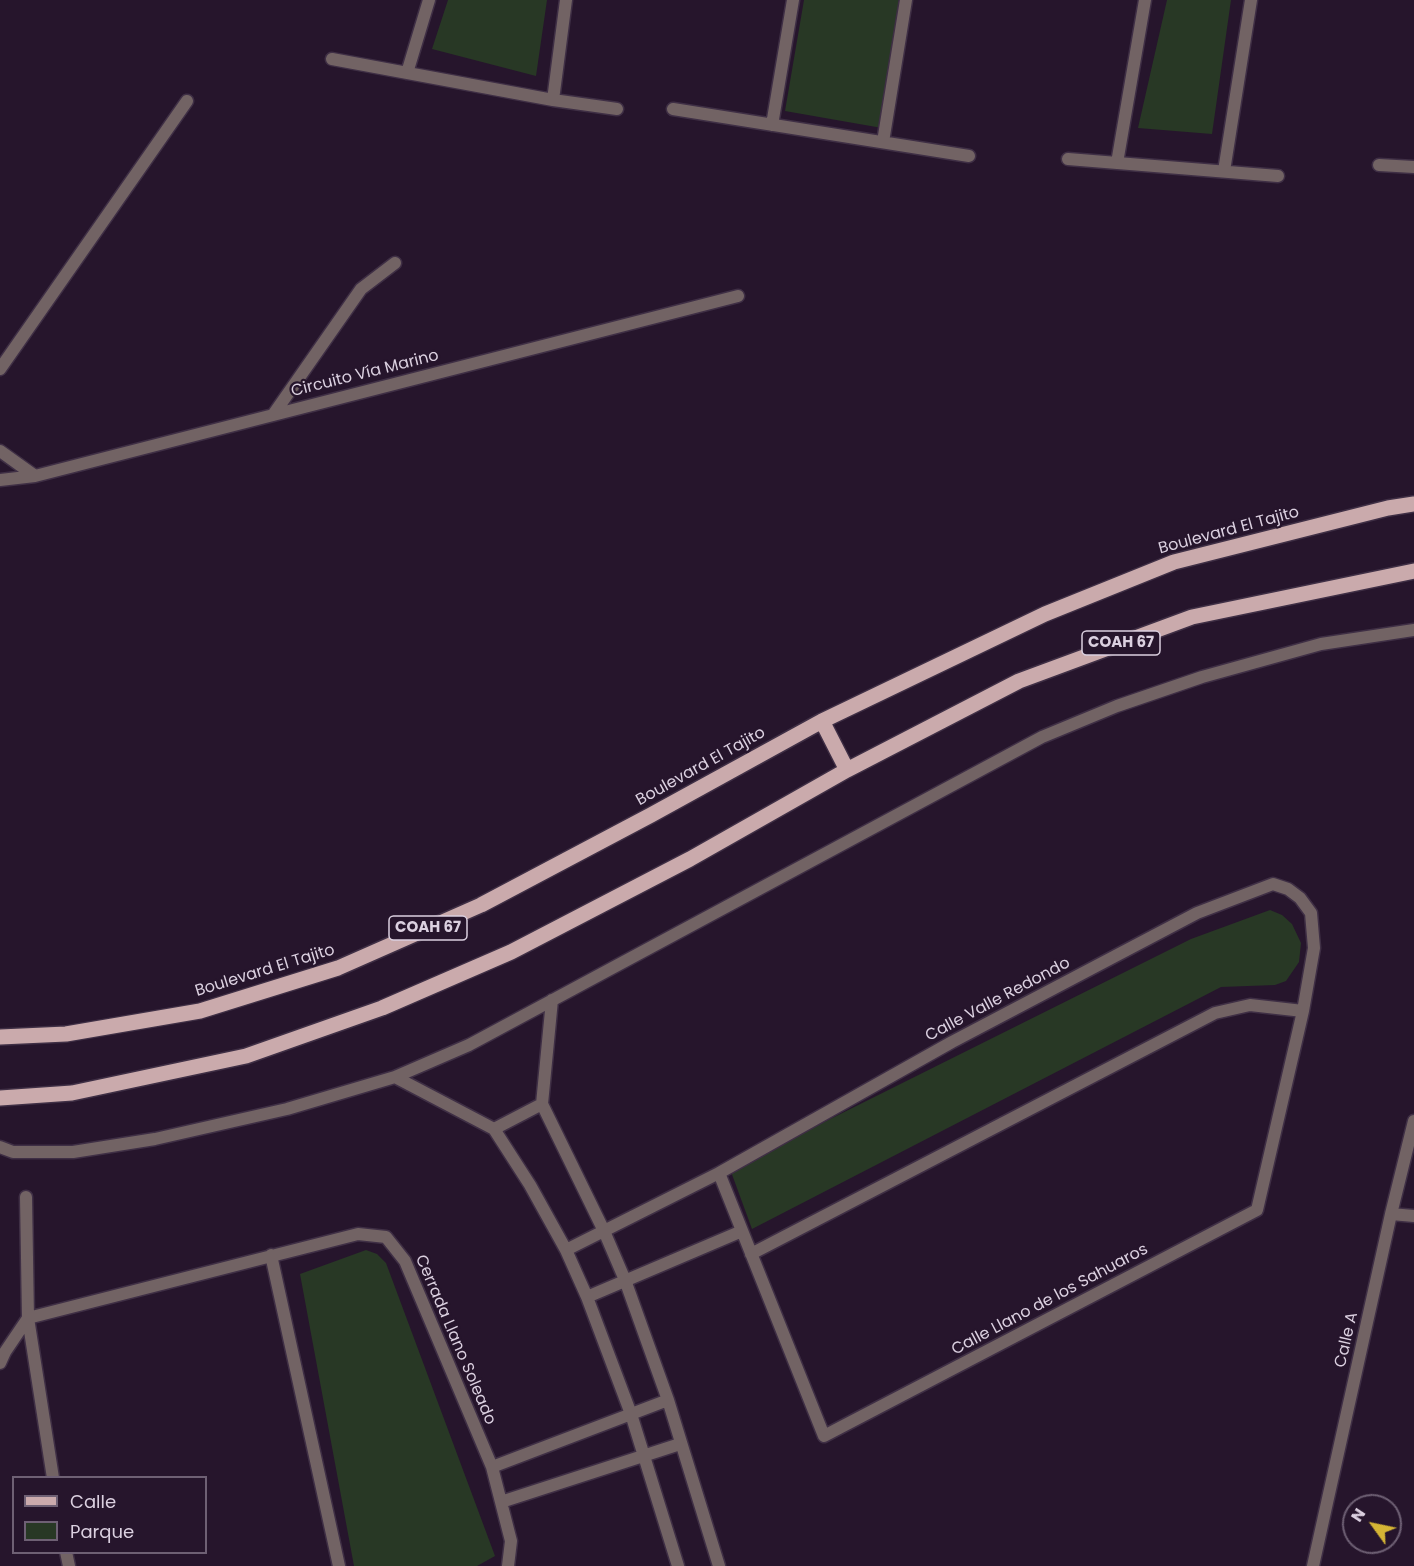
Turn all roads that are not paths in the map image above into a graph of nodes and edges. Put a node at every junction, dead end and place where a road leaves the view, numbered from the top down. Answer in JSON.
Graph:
{"nodes":[{"id":1,"x":429,"y":0,"type":"edge"},
{"id":2,"x":566,"y":0,"type":"edge"},
{"id":3,"x":794,"y":0,"type":"edge"},
{"id":4,"x":906,"y":0,"type":"edge"},
{"id":5,"x":1145,"y":0,"type":"edge"},
{"id":6,"x":1251,"y":0,"type":"edge"},
{"id":7,"x":332,"y":59,"type":"dead end"},
{"id":8,"x":407,"y":73,"type":"junction"},
{"id":9,"x":553,"y":100,"type":"junction"},
{"id":10,"x":186,"y":101,"type":"dead end"},
{"id":11,"x":617,"y":110,"type":"dead end"},
{"id":12,"x":674,"y":110,"type":"dead end"},
{"id":13,"x":772,"y":124,"type":"junction"},
{"id":14,"x":883,"y":142,"type":"junction"},
{"id":15,"x":969,"y":156,"type":"dead end"},
{"id":16,"x":1068,"y":159,"type":"dead end"},
{"id":17,"x":1117,"y":163,"type":"junction"},
{"id":18,"x":1379,"y":165,"type":"dead end"},
{"id":19,"x":1414,"y":167,"type":"edge"},
{"id":20,"x":1224,"y":171,"type":"junction"},
{"id":21,"x":1278,"y":176,"type":"dead end"},
{"id":22,"x":395,"y":263,"type":"dead end"},
{"id":23,"x":738,"y":296,"type":"dead end"},
{"id":24,"x":0,"y":369,"type":"edge"},
{"id":25,"x":273,"y":415,"type":"junction"},
{"id":26,"x":0,"y":451,"type":"edge"},
{"id":27,"x":35,"y":476,"type":"junction"},
{"id":28,"x":0,"y":480,"type":"edge"},
{"id":29,"x":1414,"y":504,"type":"edge"},
{"id":30,"x":1414,"y":571,"type":"edge"},
{"id":31,"x":1414,"y":630,"type":"edge"},
{"id":32,"x":822,"y":721,"type":"junction"},
{"id":33,"x":847,"y":770,"type":"junction"},
{"id":34,"x":1300,"y":898,"type":"joint"},
{"id":35,"x":552,"y":1000,"type":"junction"},
{"id":36,"x":1303,"y":1011,"type":"junction"},
{"id":37,"x":0,"y":1037,"type":"edge"},
{"id":38,"x":395,"y":1077,"type":"junction"},
{"id":39,"x":0,"y":1098,"type":"edge"},
{"id":40,"x":542,"y":1104,"type":"junction"},
{"id":41,"x":1414,"y":1121,"type":"edge"},
{"id":42,"x":494,"y":1129,"type":"junction"},
{"id":43,"x":0,"y":1147,"type":"edge"},
{"id":44,"x":719,"y":1173,"type":"junction"},
{"id":45,"x":26,"y":1197,"type":"dead end"},
{"id":46,"x":1391,"y":1214,"type":"junction"},
{"id":47,"x":1414,"y":1216,"type":"edge"},
{"id":48,"x":604,"y":1231,"type":"junction"},
{"id":49,"x":742,"y":1231,"type":"junction"},
{"id":50,"x":566,"y":1250,"type":"junction"},
{"id":51,"x":751,"y":1254,"type":"junction"},
{"id":52,"x":271,"y":1255,"type":"junction"},
{"id":53,"x":625,"y":1280,"type":"junction"},
{"id":54,"x":587,"y":1297,"type":"junction"},
{"id":55,"x":28,"y":1318,"type":"junction"},
{"id":56,"x":0,"y":1363,"type":"edge"},
{"id":57,"x":668,"y":1400,"type":"junction"},
{"id":58,"x":631,"y":1414,"type":"junction"},
{"id":59,"x":680,"y":1444,"type":"junction"},
{"id":60,"x":644,"y":1455,"type":"junction"},
{"id":61,"x":492,"y":1467,"type":"junction"},
{"id":62,"x":53,"y":1476,"type":"edge"},
{"id":63,"x":501,"y":1502,"type":"junction"},
{"id":64,"x":339,"y":1566,"type":"edge"},
{"id":65,"x":508,"y":1566,"type":"edge"},
{"id":66,"x":678,"y":1566,"type":"edge"},
{"id":67,"x":719,"y":1566,"type":"edge"},
{"id":68,"x":1313,"y":1566,"type":"edge"}],
"edges":[{"from":1,"to":8,"type":"street"},
{"from":2,"to":9,"type":"street"},
{"from":3,"to":13,"type":"street"},
{"from":4,"to":14,"type":"street"},
{"from":5,"to":17,"type":"street"},
{"from":6,"to":20,"type":"street"},
{"from":7,"to":8,"type":"street"},
{"from":8,"to":9,"type":"street"},
{"from":9,"to":11,"type":"street"},
{"from":10,"to":24,"type":"street"},
{"from":12,"to":13,"type":"street"},
{"from":13,"to":14,"type":"street"},
{"from":14,"to":15,"type":"street"},
{"from":16,"to":17,"type":"street"},
{"from":17,"to":20,"type":"street"},
{"from":18,"to":19,"type":"street"},
{"from":20,"to":21,"type":"street"},
{"from":22,"to":25,"type":"street"},
{"from":23,"to":25,"type":"street","name":"Circuito Vía Marino"},
{"from":25,"to":27,"type":"street","name":"Circuito Vía Marino"},
{"from":26,"to":27,"type":"street"},
{"from":27,"to":28,"type":"street","name":"Circuito Vía Marino"},
{"from":29,"to":32,"type":"main road","name":"Boulevard El Tajito","number":"COAH 67"},
{"from":30,"to":33,"type":"main road","number":"COAH 67"},
{"from":31,"to":35,"type":"street"},
{"from":32,"to":33,"type":"main road"},
{"from":32,"to":37,"type":"main road","name":"Boulevard El Tajito","number":"COAH 67"},
{"from":33,"to":39,"type":"main road","number":"COAH 67"},
{"from":34,"to":36,"type":"street","name":"Calle Llano de los Sahuaros"},
{"from":34,"to":44,"type":"street","name":"Calle Valle Redondo"},
{"from":35,"to":38,"type":"street"},
{"from":35,"to":40,"type":"street"},
{"from":36,"to":51,"type":"street"},
{"from":36,"to":51,"type":"street","name":"Calle Llano de los Sahuaros"},
{"from":38,"to":42,"type":"street"},
{"from":38,"to":43,"type":"street"},
{"from":40,"to":42,"type":"street"},
{"from":40,"to":48,"type":"street"},
{"from":41,"to":46,"type":"street","name":"Calle A"},
{"from":42,"to":50,"type":"street"},
{"from":44,"to":48,"type":"street","name":"Calle Valle Redondo"},
{"from":44,"to":49,"type":"street","name":"Calle Llano de los Sahuaros"},
{"from":45,"to":55,"type":"street"},
{"from":46,"to":47,"type":"street"},
{"from":46,"to":68,"type":"street","name":"Calle A"},
{"from":48,"to":50,"type":"street","name":"Calle Valle Redondo"},
{"from":48,"to":53,"type":"street"},
{"from":49,"to":51,"type":"street","name":"Calle Llano de los Sahuaros"},
{"from":49,"to":53,"type":"street"},
{"from":50,"to":54,"type":"street"},
{"from":52,"to":55,"type":"street","name":"Cerrada Llano Soleado"},
{"from":52,"to":61,"type":"street","name":"Cerrada Llano Soleado"},
{"from":52,"to":64,"type":"street"},
{"from":53,"to":54,"type":"street"},
{"from":53,"to":57,"type":"street"},
{"from":54,"to":58,"type":"street"},
{"from":55,"to":56,"type":"street"},
{"from":55,"to":62,"type":"street"},
{"from":57,"to":58,"type":"street"},
{"from":57,"to":59,"type":"street"},
{"from":58,"to":60,"type":"street"},
{"from":58,"to":61,"type":"street"},
{"from":59,"to":60,"type":"street"},
{"from":59,"to":67,"type":"street"},
{"from":60,"to":63,"type":"street"},
{"from":60,"to":66,"type":"street"},
{"from":61,"to":63,"type":"street","name":"Cerrada Llano Soleado"},
{"from":63,"to":65,"type":"street","name":"Cerrada Llano Soleado"}]}
